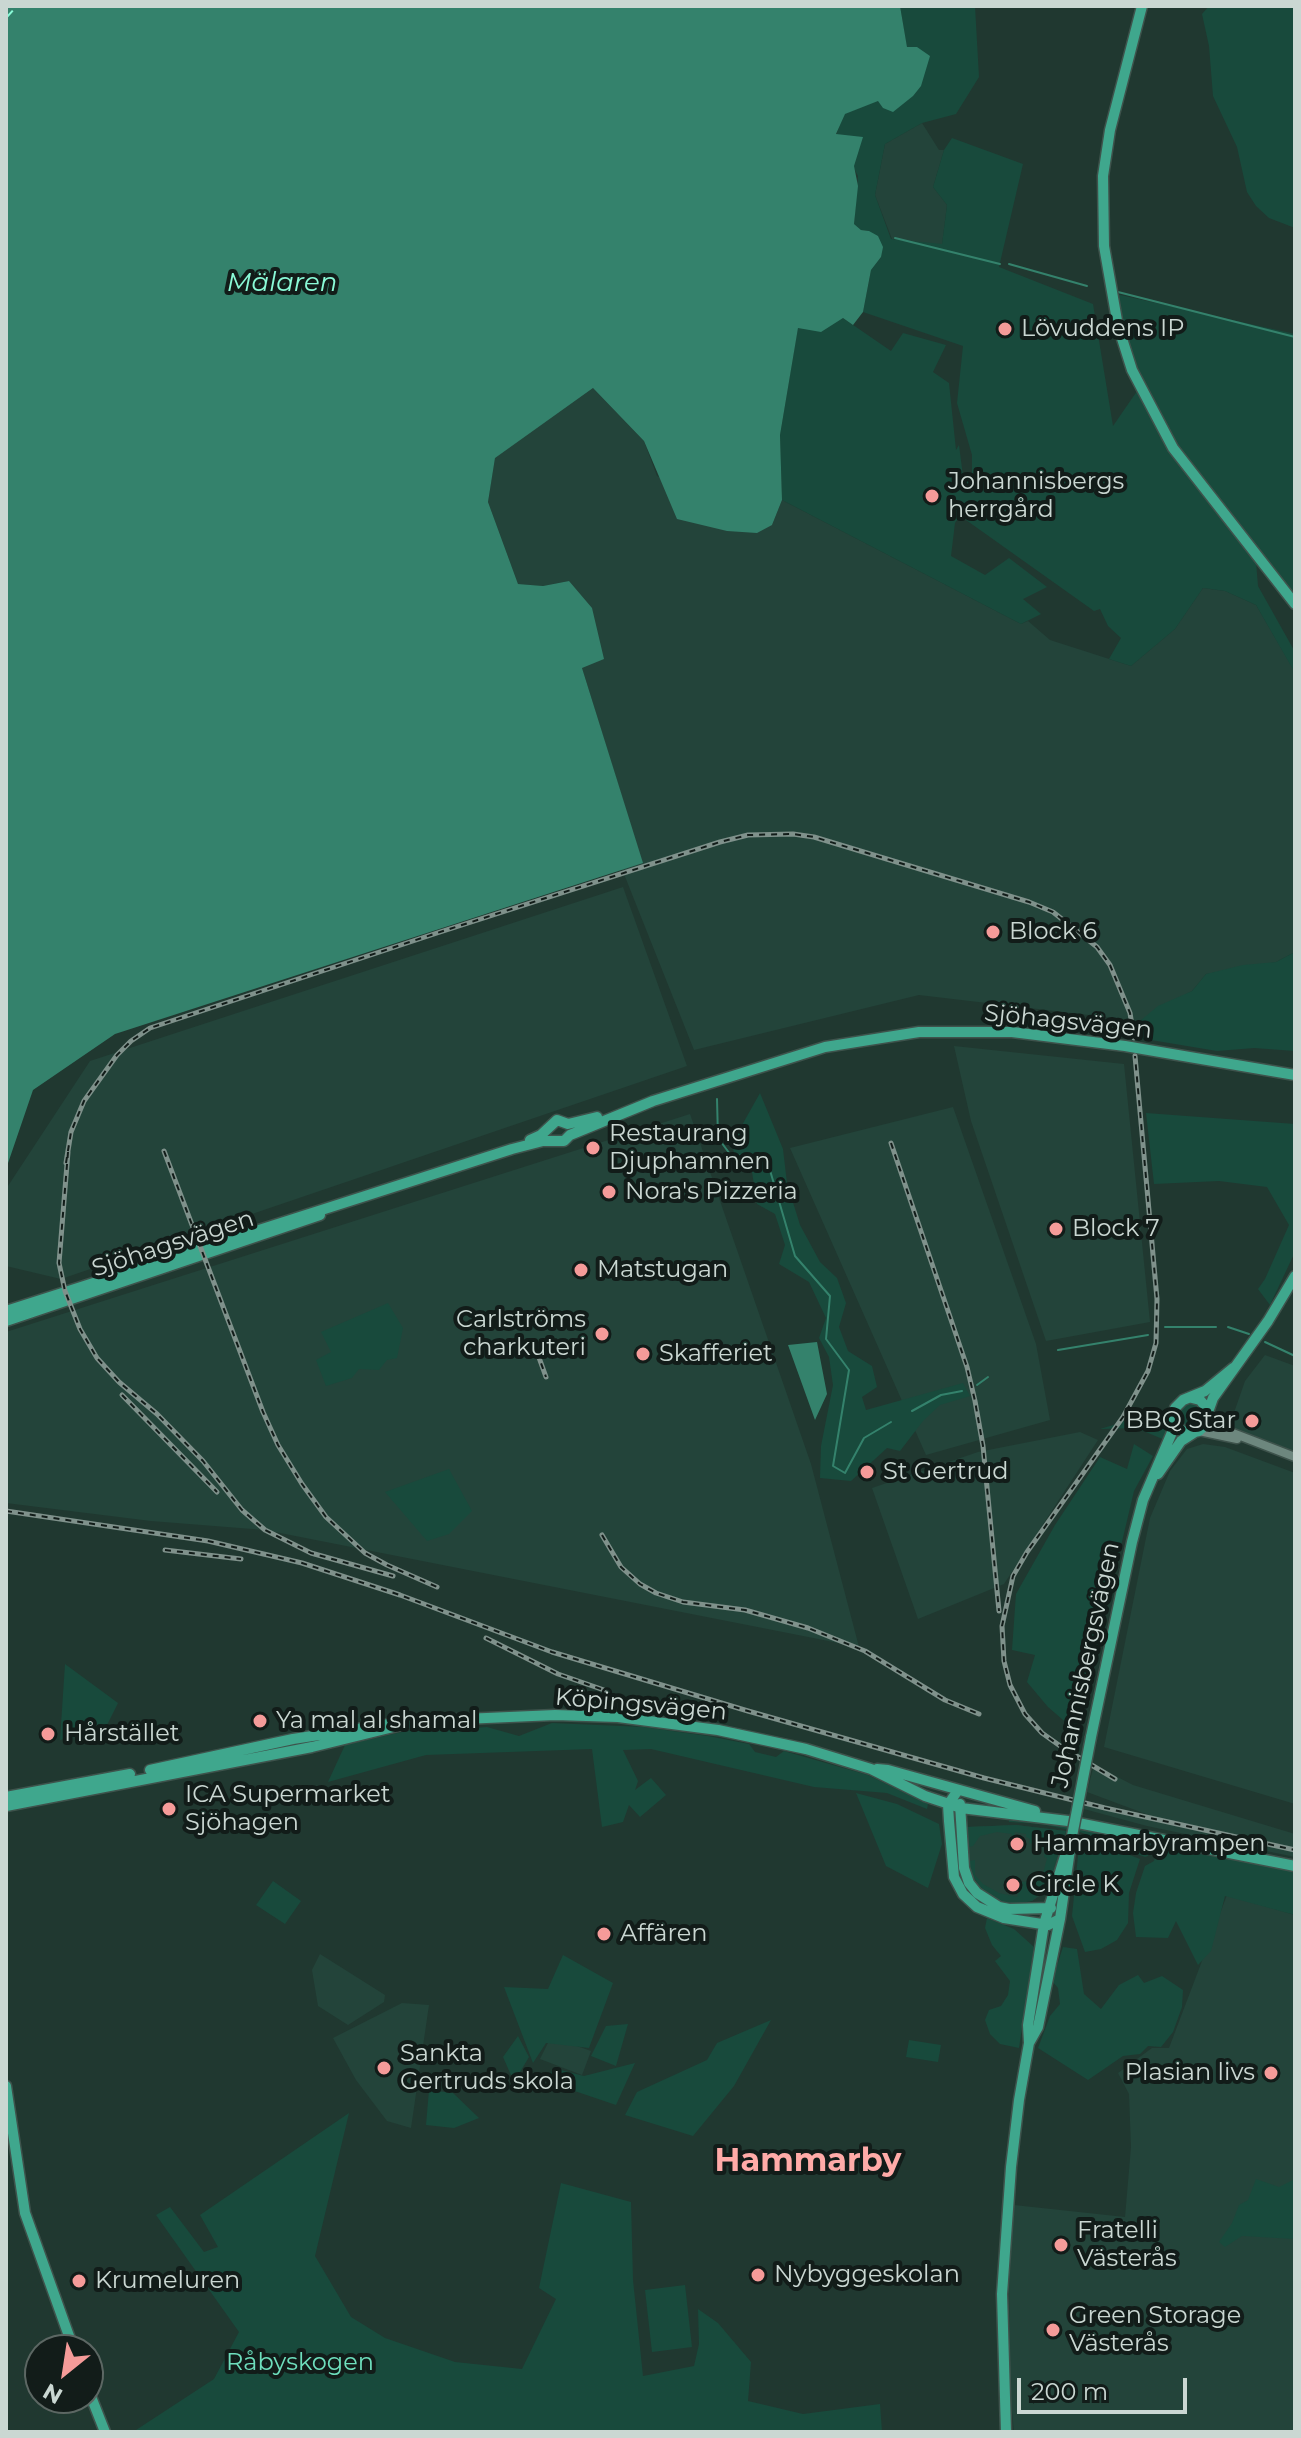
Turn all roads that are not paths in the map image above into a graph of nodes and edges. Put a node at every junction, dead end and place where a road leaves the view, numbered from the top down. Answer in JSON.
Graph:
{"nodes":[{"id":1,"x":1142,"y":6,"type":"edge"},
{"id":2,"x":1295,"y":604,"type":"edge"},
{"id":3,"x":1295,"y":1075,"type":"edge"},
{"id":4,"x":549,"y":1128,"type":"junction"},
{"id":5,"x":569,"y":1130,"type":"junction"},
{"id":6,"x":553,"y":1141,"type":"junction"},
{"id":7,"x":512,"y":1149,"type":"junction"},
{"id":8,"x":1295,"y":1276,"type":"edge"},
{"id":9,"x":97,"y":1286,"type":"junction"},
{"id":10,"x":6,"y":1311,"type":"edge"},
{"id":11,"x":6,"y":1321,"type":"edge"},
{"id":12,"x":1233,"y":1368,"type":"junction"},
{"id":13,"x":1192,"y":1398,"type":"junction"},
{"id":14,"x":1208,"y":1413,"type":"junction"},
{"id":15,"x":1174,"y":1421,"type":"junction"},
{"id":16,"x":1197,"y":1432,"type":"junction"},
{"id":17,"x":1253,"y":1442,"type":"junction"},
{"id":18,"x":1295,"y":1457,"type":"edge"},
{"id":19,"x":1143,"y":1500,"type":"junction"},
{"id":20,"x":403,"y":1724,"type":"junction"},
{"id":21,"x":871,"y":1769,"type":"junction"},
{"id":22,"x":958,"y":1790,"type":"junction"},
{"id":23,"x":925,"y":1796,"type":"junction"},
{"id":24,"x":6,"y":1797,"type":"edge"},
{"id":25,"x":948,"y":1805,"type":"junction"},
{"id":26,"x":6,"y":1806,"type":"edge"},
{"id":27,"x":961,"y":1808,"type":"junction"},
{"id":28,"x":976,"y":1810,"type":"junction"},
{"id":29,"x":949,"y":1821,"type":"junction"},
{"id":30,"x":1068,"y":1821,"type":"junction"},
{"id":31,"x":961,"y":1822,"type":"junction"},
{"id":32,"x":1071,"y":1837,"type":"junction"},
{"id":33,"x":957,"y":1853,"type":"junction"},
{"id":34,"x":1295,"y":1866,"type":"edge"},
{"id":35,"x":964,"y":1886,"type":"junction"},
{"id":36,"x":1053,"y":1890,"type":"junction"},
{"id":37,"x":1048,"y":1906,"type":"junction"},
{"id":38,"x":1025,"y":1909,"type":"junction"},
{"id":39,"x":1004,"y":1918,"type":"junction"},
{"id":40,"x":1060,"y":1919,"type":"junction"},
{"id":41,"x":1044,"y":1924,"type":"junction"},
{"id":42,"x":1041,"y":1943,"type":"junction"},
{"id":43,"x":1029,"y":2043,"type":"junction"},
{"id":44,"x":6,"y":2086,"type":"edge"},
{"id":45,"x":68,"y":2334,"type":"edge"},
{"id":46,"x":1006,"y":2432,"type":"edge"}],
"edges":[{"from":1,"to":2,"type":"main road"},
{"from":3,"to":5,"type":"main road","name":"Sjöhagsvägen"},
{"from":4,"to":5,"type":"main road","name":"Sjöhagsvägen"},
{"from":4,"to":6,"type":"main road"},
{"from":4,"to":7,"type":"main road","name":"Sjöhagsvägen"},
{"from":5,"to":6,"type":"main road","name":"Sjöhagsvägen"},
{"from":6,"to":7,"type":"main road","name":"Sjöhagsvägen"},
{"from":7,"to":9,"type":"main road","name":"Sjöhagsvägen"},
{"from":8,"to":12,"type":"main road"},
{"from":9,"to":10,"type":"main road","name":"Sjöhagsvägen"},
{"from":9,"to":11,"type":"main road","name":"Sjöhagsvägen"},
{"from":12,"to":13,"type":"main road"},
{"from":12,"to":14,"type":"main road"},
{"from":13,"to":14,"type":"main road"},
{"from":13,"to":15,"type":"main road"},
{"from":14,"to":16,"type":"main road"},
{"from":14,"to":17,"type":"street"},
{"from":15,"to":16,"type":"main road"},
{"from":15,"to":19,"type":"main road","name":"Johannisbergsvägen"},
{"from":16,"to":17,"type":"street"},
{"from":16,"to":19,"type":"main road","name":"Johannisbergsvägen"},
{"from":17,"to":18,"type":"street"},
{"from":19,"to":32,"type":"main road","name":"Johannisbergsvägen","bridge":true},
{"from":20,"to":21,"type":"main road","name":"Köpingsvägen"},
{"from":20,"to":24,"type":"main road","name":"Köpingsvägen"},
{"from":20,"to":26,"type":"main road","name":"Köpingsvägen"},
{"from":21,"to":22,"type":"main road","name":"Köpingsvägen"},
{"from":21,"to":23,"type":"main road","name":"Köpingsvägen"},
{"from":22,"to":25,"type":"main road"},
{"from":22,"to":27,"type":"main road"},
{"from":22,"to":30,"type":"main road","name":"Köpingsvägen"},
{"from":23,"to":25,"type":"main road","name":"Köpingsvägen"},
{"from":23,"to":29,"type":"main road"},
{"from":25,"to":27,"type":"main road","name":"Köpingsvägen"},
{"from":25,"to":29,"type":"main road"},
{"from":27,"to":28,"type":"main road","name":"Köpingsvägen"},
{"from":27,"to":31,"type":"main road"},
{"from":28,"to":30,"type":"main road","name":"Köpingsvägen"},
{"from":28,"to":31,"type":"main road"},
{"from":29,"to":33,"type":"main road"},
{"from":30,"to":34,"type":"main road","name":"Köpingsvägen"},
{"from":31,"to":33,"type":"main road"},
{"from":32,"to":36,"type":"main road","name":"Johannisbergsvägen"},
{"from":32,"to":40,"type":"main road","name":"Johannisbergsvägen"},
{"from":33,"to":35,"type":"main road"},
{"from":35,"to":38,"type":"main road"},
{"from":35,"to":39,"type":"main road"},
{"from":36,"to":37,"type":"main road","name":"Johannisbergsvägen"},
{"from":36,"to":38,"type":"main road"},
{"from":37,"to":38,"type":"main road"},
{"from":37,"to":40,"type":"main road"},
{"from":37,"to":41,"type":"main road","name":"Johannisbergsvägen"},
{"from":39,"to":41,"type":"main road"},
{"from":39,"to":42,"type":"main road"},
{"from":40,"to":41,"type":"main road"},
{"from":40,"to":43,"type":"main road","name":"Johannisbergsvägen"},
{"from":41,"to":42,"type":"main road","name":"Johannisbergsvägen"},
{"from":42,"to":43,"type":"main road","name":"Johannisbergsvägen"},
{"from":43,"to":46,"type":"main road"},
{"from":44,"to":45,"type":"main road"}]}
